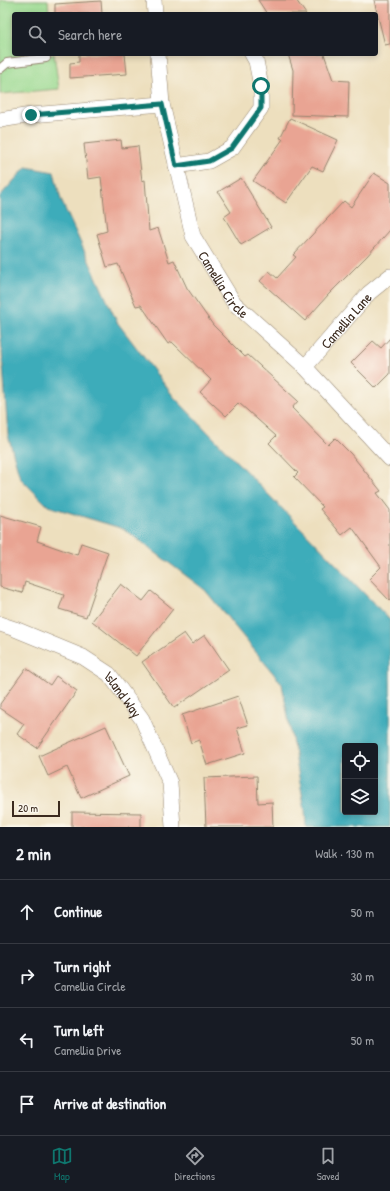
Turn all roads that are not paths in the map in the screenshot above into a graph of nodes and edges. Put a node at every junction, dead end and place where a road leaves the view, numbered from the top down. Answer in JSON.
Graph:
{"nodes":[{"id":1,"x":154,"y":0,"type":"edge"},
{"id":2,"x":155,"y":12,"type":"edge"},
{"id":3,"x":158,"y":56,"type":"edge"},
{"id":4,"x":253,"y":56,"type":"edge"},
{"id":5,"x":46,"y":58,"type":"dead end"},
{"id":6,"x":0,"y":69,"type":"edge"},
{"id":7,"x":162,"y":104,"type":"junction"},
{"id":8,"x":0,"y":120,"type":"edge"},
{"id":9,"x":176,"y":166,"type":"junction"},
{"id":10,"x":390,"y":276,"type":"edge"},
{"id":11,"x":305,"y":368,"type":"junction"},
{"id":12,"x":390,"y":459,"type":"edge"},
{"id":13,"x":0,"y":624,"type":"edge"},
{"id":14,"x":173,"y":827,"type":"edge"}],
"edges":[{"from":1,"to":2,"type":"street"},
{"from":3,"to":7,"type":"street","name":"Camellia Circle"},
{"from":4,"to":9,"type":"street"},
{"from":5,"to":6,"type":"lane"},
{"from":7,"to":8,"type":"street"},
{"from":7,"to":9,"type":"street","name":"Camellia Circle"},
{"from":9,"to":11,"type":"street","name":"Camellia Circle"},
{"from":10,"to":11,"type":"street","name":"Camellia Lane"},
{"from":11,"to":12,"type":"street","name":"Camellia Circle"},
{"from":13,"to":14,"type":"street","name":"Island Way"}]}
